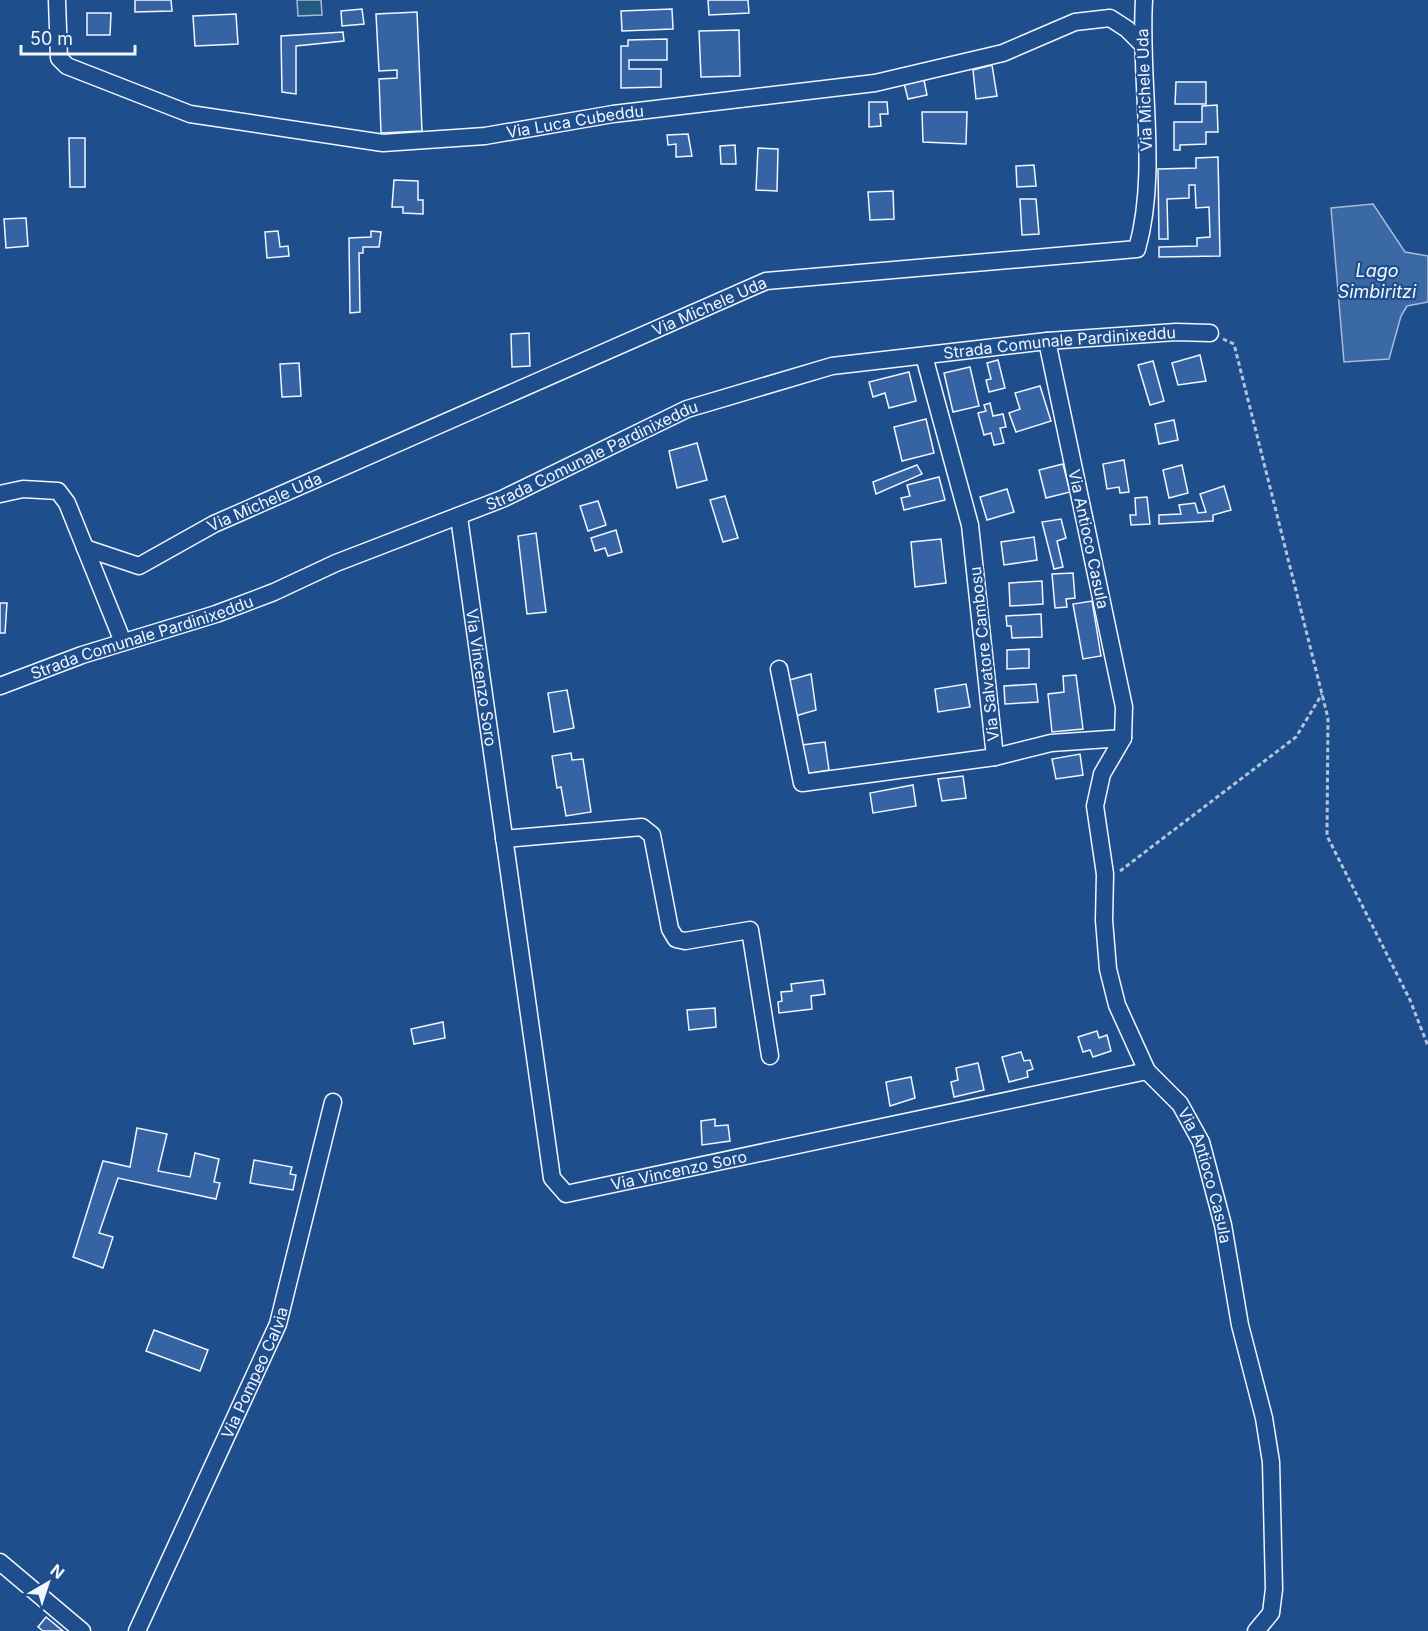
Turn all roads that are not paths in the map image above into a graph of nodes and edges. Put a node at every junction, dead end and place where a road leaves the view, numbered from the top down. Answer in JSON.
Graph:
{"nodes":[{"id":1,"x":57,"y":0,"type":"edge"},
{"id":2,"x":1144,"y":0,"type":"edge"},
{"id":3,"x":1141,"y":43,"type":"junction"},
{"id":4,"x":1210,"y":333,"type":"road end"},
{"id":5,"x":1047,"y":341,"type":"junction"},
{"id":6,"x":924,"y":356,"type":"junction"},
{"id":7,"x":0,"y":494,"type":"edge"},
{"id":8,"x":459,"y":517,"type":"junction"},
{"id":9,"x":85,"y":548,"type":"junction"},
{"id":10,"x":123,"y":642,"type":"junction"},
{"id":11,"x":779,"y":669,"type":"dead end"},
{"id":12,"x":0,"y":686,"type":"edge"},
{"id":13,"x":1123,"y":738,"type":"junction"},
{"id":14,"x":995,"y":757,"type":"junction"},
{"id":15,"x":504,"y":838,"type":"junction"},
{"id":16,"x":770,"y":1056,"type":"dead end"},
{"id":17,"x":1147,"y":1071,"type":"junction"},
{"id":18,"x":333,"y":1102,"type":"dead end"},
{"id":19,"x":0,"y":1562,"type":"edge"},
{"id":20,"x":1271,"y":1613,"type":"junction"},
{"id":21,"x":82,"y":1631,"type":"edge"},
{"id":22,"x":137,"y":1631,"type":"edge"},
{"id":23,"x":1256,"y":1631,"type":"edge"},
{"id":24,"x":1270,"y":1631,"type":"edge"}],
"edges":[{"from":1,"to":3,"type":"street","name":"Via Luca Cubeddu"},
{"from":2,"to":3,"type":"street","name":"Via Michele Uda"},
{"from":3,"to":9,"type":"street","name":"Via Michele Uda"},
{"from":4,"to":5,"type":"street","name":"Strada Comunale Pardinixeddu"},
{"from":5,"to":6,"type":"street","name":"Strada Comunale Pardinixeddu"},
{"from":5,"to":13,"type":"street","name":"Via Antioco Casula"},
{"from":6,"to":8,"type":"street","name":"Strada Comunale Pardinixeddu"},
{"from":6,"to":14,"type":"street","name":"Via Salvatore Cambosu"},
{"from":7,"to":9,"type":"street"},
{"from":8,"to":10,"type":"street","name":"Strada Comunale Pardinixeddu"},
{"from":8,"to":15,"type":"street","name":"Via Vincenzo Soro"},
{"from":9,"to":10,"type":"street"},
{"from":10,"to":12,"type":"street","name":"Strada Comunale Pardinixeddu"},
{"from":11,"to":14,"type":"street","name":"Via Salvatore Cambosu"},
{"from":13,"to":14,"type":"street"},
{"from":13,"to":17,"type":"street","name":"Via Antioco Casula"},
{"from":15,"to":16,"type":"street"},
{"from":15,"to":17,"type":"street","name":"Via Vincenzo Soro"},
{"from":17,"to":20,"type":"street","name":"Via Antioco Casula"},
{"from":18,"to":22,"type":"street","name":"Via Pompeo Calvia"},
{"from":19,"to":21,"type":"street"},
{"from":20,"to":23,"type":"street"},
{"from":20,"to":24,"type":"street"}]}
